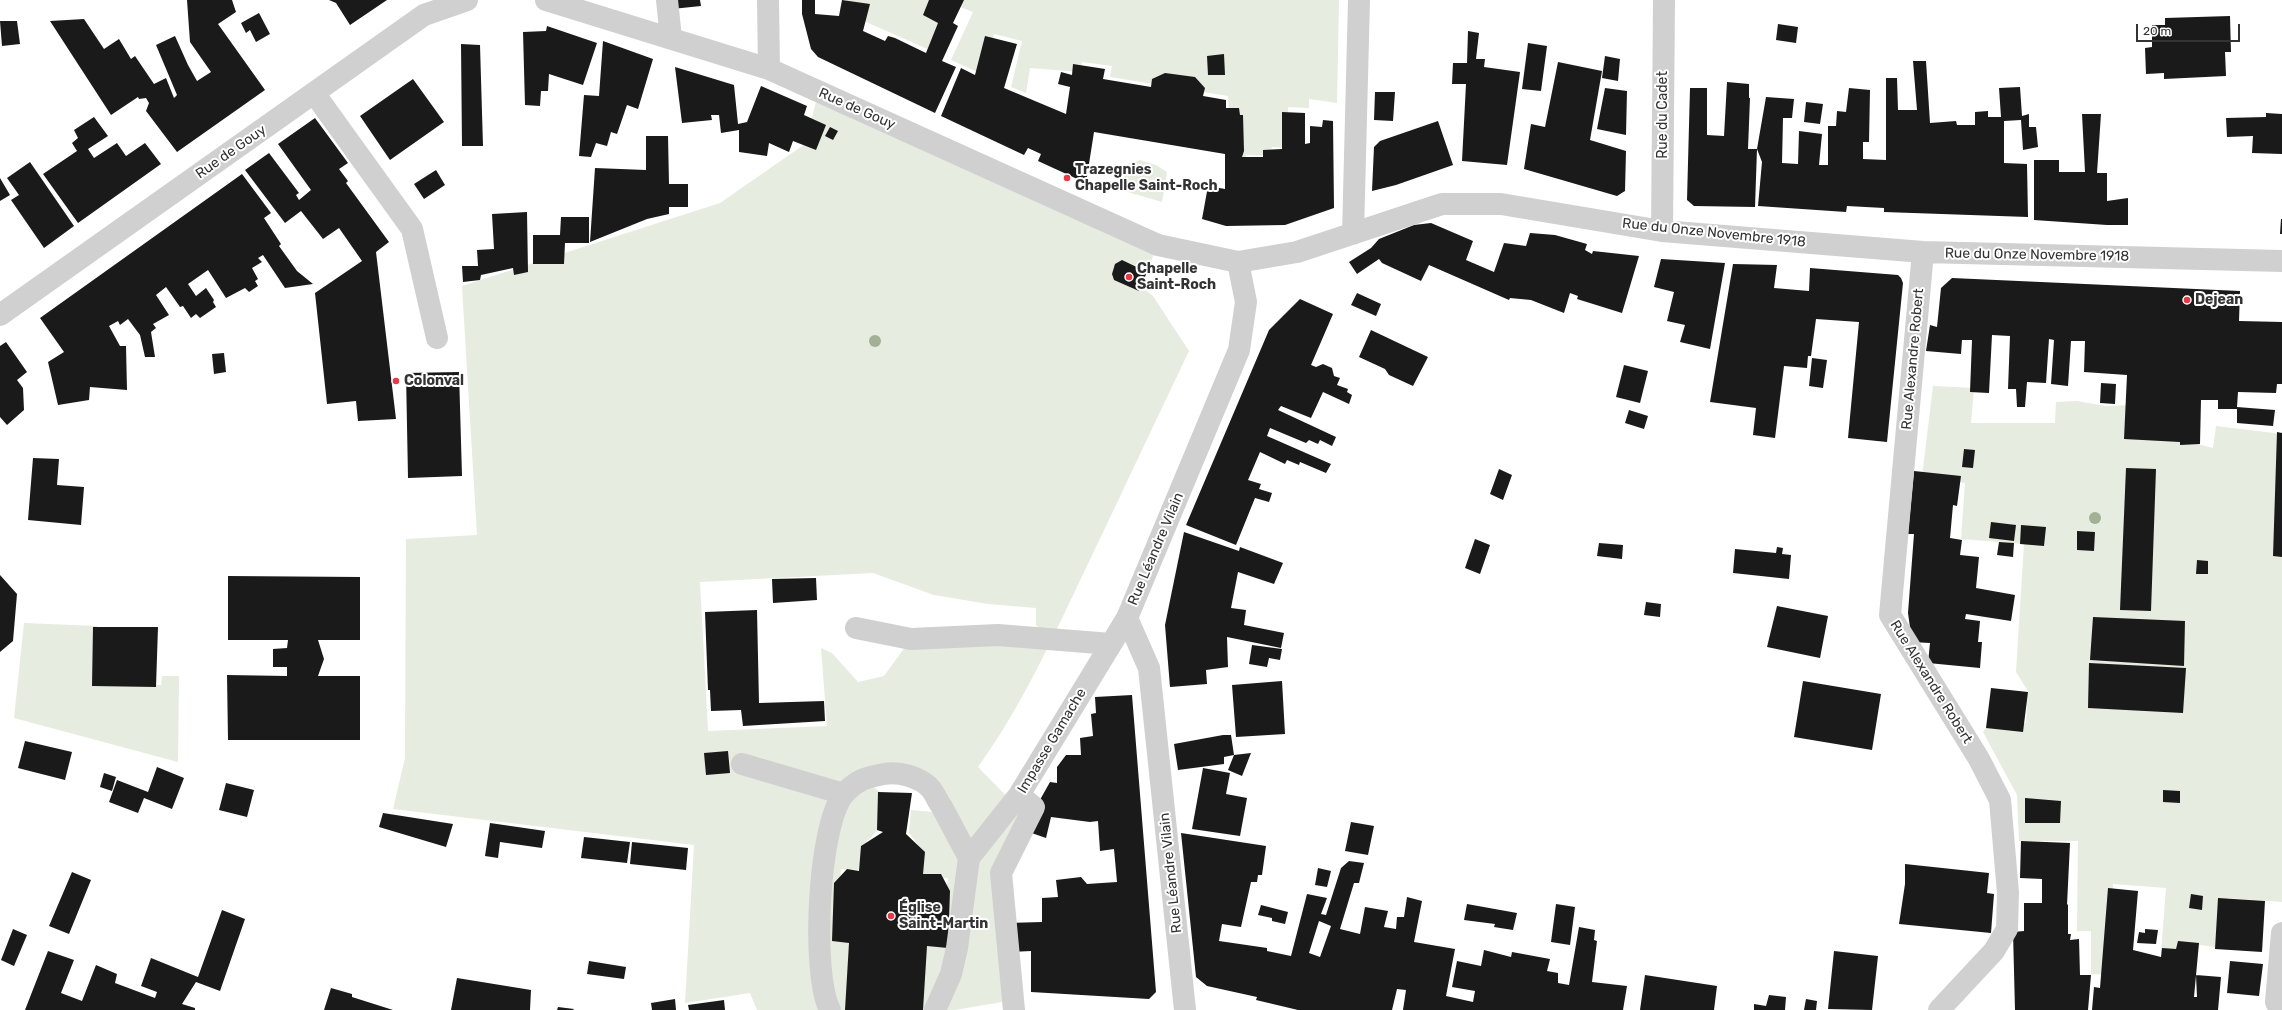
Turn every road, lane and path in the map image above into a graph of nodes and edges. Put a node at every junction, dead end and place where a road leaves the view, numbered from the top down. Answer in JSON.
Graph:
{"nodes":[{"id":1,"x":467,"y":0,"type":"edge"},
{"id":2,"x":546,"y":0,"type":"edge"},
{"id":3,"x":667,"y":0,"type":"edge"},
{"id":4,"x":768,"y":0,"type":"edge"},
{"id":5,"x":1359,"y":0,"type":"edge"},
{"id":6,"x":1664,"y":0,"type":"edge"},
{"id":7,"x":671,"y":38,"type":"junction"},
{"id":8,"x":770,"y":69,"type":"junction"},
{"id":9,"x":314,"y":93,"type":"junction"},
{"id":10,"x":1662,"y":231,"type":"junction"},
{"id":11,"x":1353,"y":234,"type":"junction"},
{"id":12,"x":1158,"y":245,"type":"joint"},
{"id":13,"x":1923,"y":252,"type":"junction"},
{"id":14,"x":2282,"y":261,"type":"edge"},
{"id":15,"x":1238,"y":262,"type":"junction"},
{"id":16,"x":0,"y":315,"type":"edge"},
{"id":17,"x":436,"y":338,"type":"dead end"},
{"id":18,"x":1126,"y":618,"type":"junction"},
{"id":19,"x":856,"y":628,"type":"dead end"},
{"id":20,"x":1111,"y":644,"type":"junction"},
{"id":21,"x":742,"y":764,"type":"dead end"},
{"id":22,"x":844,"y":794,"type":"junction"},
{"id":23,"x":1017,"y":799,"type":"junction"},
{"id":24,"x":969,"y":858,"type":"junction"},
{"id":25,"x":2282,"y":933,"type":"edge"},
{"id":26,"x":830,"y":1010,"type":"edge"},
{"id":27,"x":935,"y":1010,"type":"edge"},
{"id":28,"x":1014,"y":1010,"type":"edge"},
{"id":29,"x":1185,"y":1010,"type":"edge"},
{"id":30,"x":1939,"y":1010,"type":"edge"},
{"id":31,"x":2280,"y":1010,"type":"edge"}],
"edges":[{"from":1,"to":9,"type":"street","name":"Rue de Gouy"},
{"from":2,"to":7,"type":"street","name":"Rue de Gouy"},
{"from":3,"to":7,"type":"street"},
{"from":4,"to":8,"type":"street"},
{"from":5,"to":11,"type":"street"},
{"from":6,"to":10,"type":"street","name":"Rue du Cadet"},
{"from":7,"to":8,"type":"street","name":"Rue de Gouy"},
{"from":8,"to":12,"type":"street","name":"Rue de Gouy"},
{"from":9,"to":16,"type":"street","name":"Rue de Gouy"},
{"from":9,"to":17,"type":"street"},
{"from":10,"to":11,"type":"street","name":"Rue du Onze Novembre 1918"},
{"from":10,"to":13,"type":"street","name":"Rue du Onze Novembre 1918"},
{"from":11,"to":15,"type":"street","name":"Rue du Onze Novembre 1918"},
{"from":12,"to":15,"type":"street","name":"Rue du Onze Novembre 1918"},
{"from":13,"to":14,"type":"street","name":"Rue du Onze Novembre 1918"},
{"from":13,"to":30,"type":"street","name":"Rue Alexandre Robert"},
{"from":15,"to":18,"type":"street","name":"Rue Léandre Vilain"},
{"from":18,"to":20,"type":"street","name":"Impasse Gamache"},
{"from":18,"to":29,"type":"street","name":"Rue Léandre Vilain"},
{"from":19,"to":20,"type":"street"},
{"from":20,"to":23,"type":"street","name":"Impasse Gamache"},
{"from":21,"to":22,"type":"street"},
{"from":22,"to":24,"type":"street"},
{"from":22,"to":26,"type":"street"},
{"from":23,"to":24,"type":"street","name":"Impasse Gamache"},
{"from":23,"to":28,"type":"street"},
{"from":24,"to":27,"type":"street","name":"Impasse Gamache"},
{"from":25,"to":31,"type":"street"}]}
